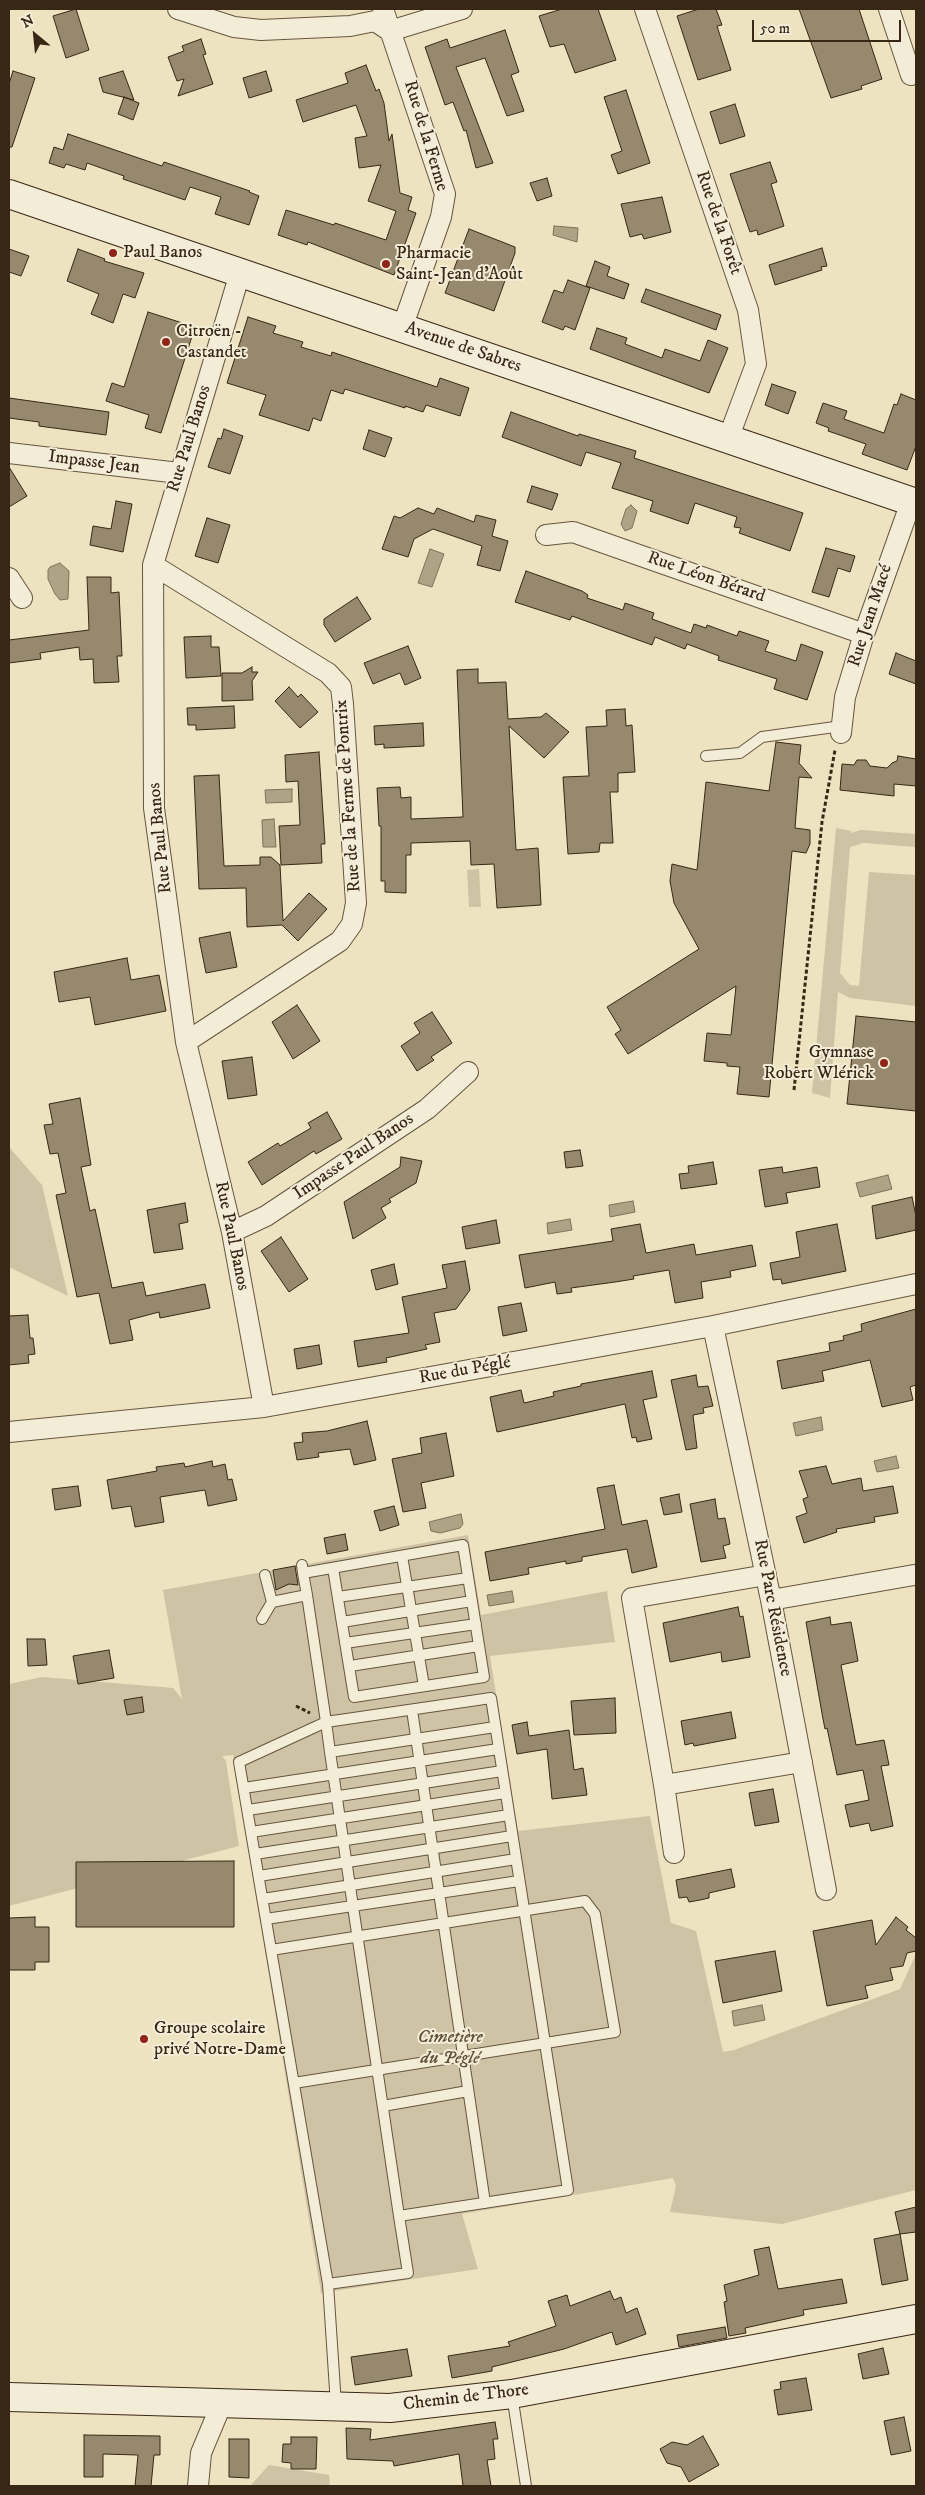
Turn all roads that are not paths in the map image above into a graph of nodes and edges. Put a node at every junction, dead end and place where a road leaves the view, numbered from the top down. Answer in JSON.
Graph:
{"nodes":[{"id":1,"x":178,"y":9,"type":"edge"},
{"id":2,"x":383,"y":9,"type":"edge"},
{"id":3,"x":462,"y":9,"type":"edge"},
{"id":4,"x":645,"y":9,"type":"edge"},
{"id":5,"x":889,"y":9,"type":"edge"},
{"id":6,"x":390,"y":30,"type":"junction"},
{"id":7,"x":911,"y":75,"type":"dead end"},
{"id":8,"x":9,"y":194,"type":"edge"},
{"id":9,"x":240,"y":272,"type":"junction"},
{"id":10,"x":402,"y":328,"type":"junction"},
{"id":11,"x":728,"y":439,"type":"junction"},
{"id":12,"x":9,"y":453,"type":"edge"},
{"id":13,"x":179,"y":473,"type":"junction"},
{"id":14,"x":914,"y":502,"type":"edge"},
{"id":15,"x":546,"y":535,"type":"dead end"},
{"id":16,"x":153,"y":565,"type":"junction"},
{"id":17,"x":9,"y":578,"type":"edge"},
{"id":18,"x":22,"y":598,"type":"dead end"},
{"id":19,"x":864,"y":634,"type":"junction"},
{"id":20,"x":842,"y":729,"type":"joint"},
{"id":21,"x":706,"y":756,"type":"dead end"},
{"id":22,"x":186,"y":1042,"type":"junction"},
{"id":23,"x":468,"y":1072,"type":"dead end"},
{"id":24,"x":232,"y":1232,"type":"junction"},
{"id":25,"x":916,"y":1284,"type":"edge"},
{"id":26,"x":713,"y":1326,"type":"junction"},
{"id":27,"x":264,"y":1407,"type":"junction"},
{"id":28,"x":9,"y":1432,"type":"edge"},
{"id":29,"x":402,"y":1556,"type":"junction"},
{"id":30,"x":333,"y":1568,"type":"junction"},
{"id":31,"x":265,"y":1574,"type":"dead end"},
{"id":32,"x":766,"y":1575,"type":"junction"},
{"id":33,"x":914,"y":1575,"type":"dead end"},
{"id":34,"x":468,"y":1578,"type":"junction"},
{"id":35,"x":407,"y":1587,"type":"junction"},
{"id":36,"x":307,"y":1596,"type":"junction"},
{"id":37,"x":338,"y":1597,"type":"junction"},
{"id":38,"x":771,"y":1600,"type":"junction"},
{"id":39,"x":472,"y":1601,"type":"junction"},
{"id":40,"x":272,"y":1602,"type":"junction"},
{"id":41,"x":411,"y":1611,"type":"junction"},
{"id":42,"x":262,"y":1619,"type":"dead end"},
{"id":43,"x":342,"y":1622,"type":"junction"},
{"id":44,"x":476,"y":1624,"type":"junction"},
{"id":45,"x":414,"y":1633,"type":"junction"},
{"id":46,"x":346,"y":1643,"type":"junction"},
{"id":47,"x":479,"y":1646,"type":"junction"},
{"id":48,"x":418,"y":1655,"type":"junction"},
{"id":49,"x":350,"y":1666,"type":"junction"},
{"id":50,"x":424,"y":1686,"type":"junction"},
{"id":51,"x":412,"y":1710,"type":"junction"},
{"id":52,"x":326,"y":1722,"type":"junction"},
{"id":53,"x":495,"y":1727,"type":"junction"},
{"id":54,"x":416,"y":1739,"type":"junction"},
{"id":55,"x":498,"y":1749,"type":"junction"},
{"id":56,"x":330,"y":1752,"type":"junction"},
{"id":57,"x":419,"y":1761,"type":"junction"},
{"id":58,"x":802,"y":1762,"type":"junction"},
{"id":59,"x":502,"y":1771,"type":"junction"},
{"id":60,"x":334,"y":1774,"type":"junction"},
{"id":61,"x":422,"y":1783,"type":"junction"},
{"id":62,"x":664,"y":1785,"type":"junction"},
{"id":63,"x":244,"y":1788,"type":"junction"},
{"id":64,"x":505,"y":1793,"type":"junction"},
{"id":65,"x":337,"y":1796,"type":"junction"},
{"id":66,"x":426,"y":1805,"type":"junction"},
{"id":67,"x":248,"y":1810,"type":"junction"},
{"id":68,"x":509,"y":1815,"type":"junction"},
{"id":69,"x":340,"y":1818,"type":"junction"},
{"id":70,"x":429,"y":1827,"type":"junction"},
{"id":71,"x":251,"y":1832,"type":"junction"},
{"id":72,"x":512,"y":1836,"type":"junction"},
{"id":73,"x":343,"y":1840,"type":"junction"},
{"id":74,"x":432,"y":1849,"type":"junction"},
{"id":75,"x":674,"y":1853,"type":"dead end"},
{"id":76,"x":255,"y":1854,"type":"junction"},
{"id":77,"x":516,"y":1859,"type":"junction"},
{"id":78,"x":346,"y":1862,"type":"junction"},
{"id":79,"x":436,"y":1872,"type":"junction"},
{"id":80,"x":259,"y":1876,"type":"junction"},
{"id":81,"x":519,"y":1881,"type":"junction"},
{"id":82,"x":350,"y":1885,"type":"junction"},
{"id":83,"x":826,"y":1890,"type":"dead end"},
{"id":84,"x":439,"y":1893,"type":"junction"},
{"id":85,"x":263,"y":1899,"type":"junction"},
{"id":86,"x":353,"y":1906,"type":"junction"},
{"id":87,"x":524,"y":1912,"type":"junction"},
{"id":88,"x":266,"y":1920,"type":"junction"},
{"id":89,"x":444,"y":1924,"type":"junction"},
{"id":90,"x":358,"y":1937,"type":"junction"},
{"id":91,"x":271,"y":1950,"type":"junction"},
{"id":92,"x":544,"y":2043,"type":"junction"},
{"id":93,"x":463,"y":2056,"type":"junction"},
{"id":94,"x":377,"y":2070,"type":"junction"},
{"id":95,"x":294,"y":2083,"type":"junction"},
{"id":96,"x":468,"y":2091,"type":"junction"},
{"id":97,"x":383,"y":2106,"type":"junction"},
{"id":98,"x":485,"y":2203,"type":"junction"},
{"id":99,"x":399,"y":2216,"type":"junction"},
{"id":100,"x":328,"y":2284,"type":"junction"},
{"id":101,"x":916,"y":2319,"type":"edge"},
{"id":102,"x":512,"y":2394,"type":"junction"},
{"id":103,"x":9,"y":2396,"type":"edge"},
{"id":104,"x":222,"y":2403,"type":"junction"},
{"id":105,"x":336,"y":2406,"type":"junction"},
{"id":106,"x":198,"y":2486,"type":"edge"},
{"id":107,"x":526,"y":2486,"type":"edge"}],
"edges":[{"from":1,"to":6,"type":"street"},
{"from":2,"to":6,"type":"street","name":"Rue de la Ferme"},
{"from":3,"to":6,"type":"street"},
{"from":4,"to":11,"type":"street","name":"Rue de la Forêt"},
{"from":5,"to":7,"type":"street"},
{"from":6,"to":10,"type":"street","name":"Rue de la Ferme"},
{"from":8,"to":9,"type":"main road","name":"Avenue de Sabres"},
{"from":9,"to":10,"type":"main road","name":"Avenue de Sabres"},
{"from":9,"to":13,"type":"street","name":"Rue Paul Banos"},
{"from":10,"to":11,"type":"main road","name":"Avenue de Sabres"},
{"from":11,"to":14,"type":"main road","name":"Avenue de Sabres"},
{"from":12,"to":13,"type":"street","name":"Impasse Jean"},
{"from":13,"to":16,"type":"street","name":"Rue Paul Banos"},
{"from":14,"to":19,"type":"street","name":"Rue Jean Macé"},
{"from":15,"to":19,"type":"street","name":"Rue Léon Bérard"},
{"from":16,"to":22,"type":"street","name":"Rue Paul Banos"},
{"from":16,"to":22,"type":"street","name":"Rue de la Ferme de Pontrix"},
{"from":17,"to":18,"type":"street"},
{"from":19,"to":20,"type":"street","name":"Rue Jean Macé"},
{"from":20,"to":21,"type":"lane"},
{"from":22,"to":24,"type":"street","name":"Rue Paul Banos"},
{"from":23,"to":24,"type":"street","name":"Impasse Paul Banos"},
{"from":24,"to":27,"type":"street","name":"Rue Paul Banos"},
{"from":25,"to":26,"type":"street","name":"Rue du Péglé"},
{"from":26,"to":27,"type":"street","name":"Rue du Péglé"},
{"from":26,"to":32,"type":"street","name":"Rue Parc Résidence"},
{"from":27,"to":28,"type":"street","name":"Rue du Péglé"},
{"from":29,"to":30,"type":"lane"},
{"from":29,"to":34,"type":"lane"},
{"from":29,"to":35,"type":"lane"},
{"from":30,"to":36,"type":"lane"},
{"from":30,"to":37,"type":"lane"},
{"from":31,"to":40,"type":"lane"},
{"from":32,"to":38,"type":"street","name":"Rue Parc Résidence"},
{"from":32,"to":62,"type":"street"},
{"from":33,"to":38,"type":"street"},
{"from":34,"to":35,"type":"lane"},
{"from":34,"to":39,"type":"lane"},
{"from":35,"to":37,"type":"lane"},
{"from":35,"to":41,"type":"lane"},
{"from":36,"to":40,"type":"lane"},
{"from":36,"to":52,"type":"lane"},
{"from":37,"to":43,"type":"lane"},
{"from":38,"to":58,"type":"street","name":"Rue Parc Résidence"},
{"from":39,"to":41,"type":"lane"},
{"from":39,"to":44,"type":"lane"},
{"from":40,"to":42,"type":"lane"},
{"from":41,"to":43,"type":"lane"},
{"from":41,"to":45,"type":"lane"},
{"from":43,"to":46,"type":"lane"},
{"from":44,"to":45,"type":"lane"},
{"from":44,"to":47,"type":"lane"},
{"from":45,"to":46,"type":"lane"},
{"from":45,"to":48,"type":"lane"},
{"from":46,"to":49,"type":"lane"},
{"from":47,"to":48,"type":"lane"},
{"from":47,"to":50,"type":"lane"},
{"from":48,"to":49,"type":"lane"},
{"from":48,"to":50,"type":"lane"},
{"from":49,"to":50,"type":"lane"},
{"from":51,"to":52,"type":"lane"},
{"from":51,"to":53,"type":"lane"},
{"from":51,"to":54,"type":"lane"},
{"from":52,"to":56,"type":"lane"},
{"from":52,"to":63,"type":"lane"},
{"from":53,"to":54,"type":"lane"},
{"from":53,"to":55,"type":"lane"},
{"from":54,"to":56,"type":"lane"},
{"from":54,"to":57,"type":"lane"},
{"from":55,"to":57,"type":"lane"},
{"from":55,"to":59,"type":"lane"},
{"from":56,"to":60,"type":"lane"},
{"from":57,"to":60,"type":"lane"},
{"from":57,"to":61,"type":"lane"},
{"from":58,"to":62,"type":"street"},
{"from":58,"to":83,"type":"street","name":"Rue Parc Résidence"},
{"from":59,"to":61,"type":"lane"},
{"from":59,"to":64,"type":"lane"},
{"from":60,"to":63,"type":"lane"},
{"from":60,"to":65,"type":"lane"},
{"from":61,"to":65,"type":"lane"},
{"from":61,"to":66,"type":"lane"},
{"from":62,"to":75,"type":"street"},
{"from":63,"to":67,"type":"lane"},
{"from":64,"to":66,"type":"lane"},
{"from":64,"to":68,"type":"lane"},
{"from":65,"to":67,"type":"lane"},
{"from":65,"to":69,"type":"lane"},
{"from":66,"to":69,"type":"lane"},
{"from":66,"to":70,"type":"lane"},
{"from":67,"to":71,"type":"lane"},
{"from":68,"to":70,"type":"lane"},
{"from":68,"to":72,"type":"lane"},
{"from":69,"to":71,"type":"lane"},
{"from":69,"to":73,"type":"lane"},
{"from":70,"to":73,"type":"lane"},
{"from":70,"to":74,"type":"lane"},
{"from":71,"to":76,"type":"lane"},
{"from":72,"to":74,"type":"lane"},
{"from":72,"to":77,"type":"lane"},
{"from":73,"to":76,"type":"lane"},
{"from":73,"to":78,"type":"lane"},
{"from":74,"to":78,"type":"lane"},
{"from":74,"to":79,"type":"lane"},
{"from":76,"to":80,"type":"lane"},
{"from":77,"to":79,"type":"lane"},
{"from":77,"to":81,"type":"lane"},
{"from":78,"to":80,"type":"lane"},
{"from":78,"to":82,"type":"lane"},
{"from":79,"to":82,"type":"lane"},
{"from":79,"to":84,"type":"lane"},
{"from":80,"to":85,"type":"lane"},
{"from":81,"to":84,"type":"lane"},
{"from":81,"to":87,"type":"lane"},
{"from":82,"to":85,"type":"lane"},
{"from":82,"to":86,"type":"lane"},
{"from":84,"to":86,"type":"lane"},
{"from":84,"to":89,"type":"lane"},
{"from":85,"to":88,"type":"lane"},
{"from":86,"to":88,"type":"lane"},
{"from":86,"to":90,"type":"lane"},
{"from":87,"to":89,"type":"lane"},
{"from":87,"to":92,"type":"lane"},
{"from":87,"to":92,"type":"lane"},
{"from":88,"to":91,"type":"lane"},
{"from":89,"to":90,"type":"lane"},
{"from":89,"to":93,"type":"lane"},
{"from":90,"to":91,"type":"lane"},
{"from":90,"to":94,"type":"lane"},
{"from":91,"to":95,"type":"lane"},
{"from":92,"to":93,"type":"lane"},
{"from":92,"to":98,"type":"lane"},
{"from":93,"to":94,"type":"lane"},
{"from":93,"to":96,"type":"lane"},
{"from":94,"to":95,"type":"lane"},
{"from":94,"to":97,"type":"lane"},
{"from":95,"to":100,"type":"lane"},
{"from":96,"to":97,"type":"lane"},
{"from":96,"to":98,"type":"lane"},
{"from":97,"to":99,"type":"lane"},
{"from":98,"to":99,"type":"lane"},
{"from":99,"to":100,"type":"lane"},
{"from":100,"to":105,"type":"lane"},
{"from":101,"to":102,"type":"main road","name":"Chemin de Thore"},
{"from":102,"to":105,"type":"main road","name":"Chemin de Thore"},
{"from":102,"to":107,"type":"lane"},
{"from":103,"to":104,"type":"main road","name":"Chemin de Thore"},
{"from":104,"to":105,"type":"main road","name":"Chemin de Thore"},
{"from":104,"to":106,"type":"street"}]}
